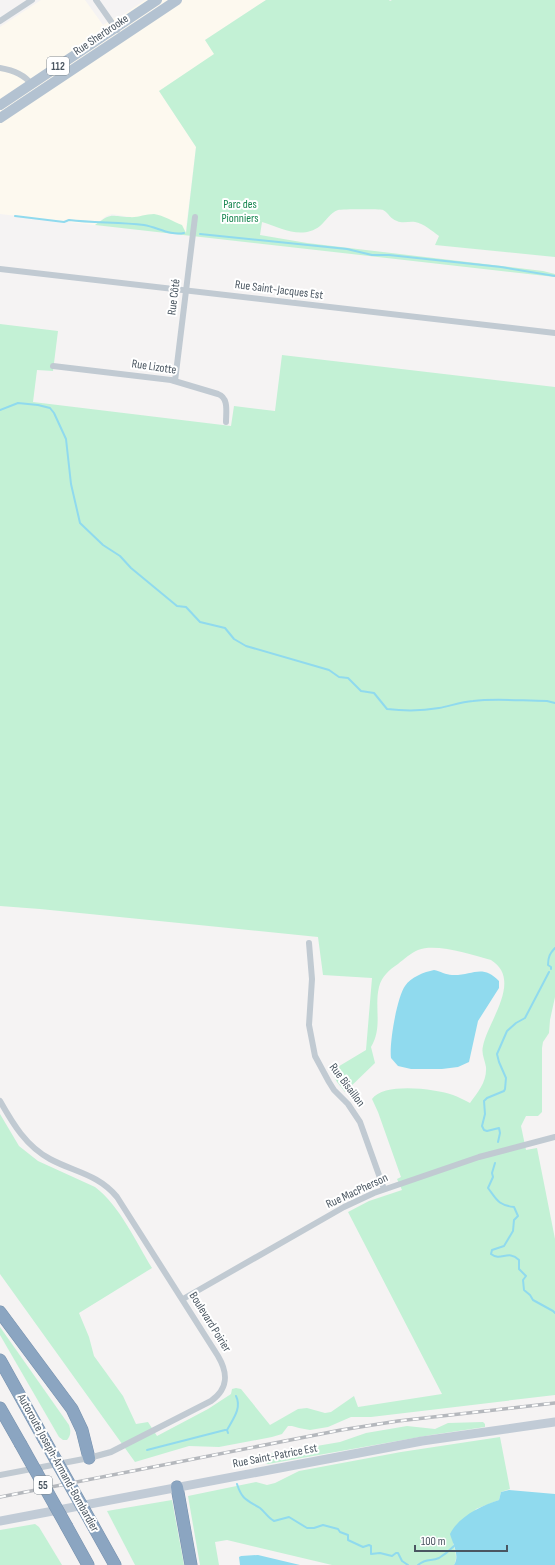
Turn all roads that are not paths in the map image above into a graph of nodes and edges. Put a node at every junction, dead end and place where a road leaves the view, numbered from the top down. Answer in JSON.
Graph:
{"nodes":[{"id":1,"x":32,"y":0,"type":"edge"},
{"id":2,"x":96,"y":0,"type":"edge"},
{"id":3,"x":157,"y":0,"type":"edge"},
{"id":4,"x":177,"y":0,"type":"edge"},
{"id":5,"x":0,"y":21,"type":"edge"},
{"id":6,"x":115,"y":28,"type":"junction"},
{"id":7,"x":121,"y":37,"type":"junction"},
{"id":8,"x":0,"y":68,"type":"edge"},
{"id":9,"x":31,"y":84,"type":"junction"},
{"id":10,"x":0,"y":105,"type":"edge"},
{"id":11,"x":0,"y":118,"type":"edge"},
{"id":12,"x":195,"y":217,"type":"dead end"},
{"id":13,"x":0,"y":270,"type":"edge"},
{"id":14,"x":186,"y":291,"type":"junction"},
{"id":15,"x":555,"y":333,"type":"edge"},
{"id":16,"x":54,"y":366,"type":"dead end"},
{"id":17,"x":175,"y":381,"type":"junction"},
{"id":18,"x":226,"y":422,"type":"dead end"},
{"id":19,"x":309,"y":943,"type":"dead end"},
{"id":20,"x":0,"y":1101,"type":"edge"},
{"id":21,"x":555,"y":1137,"type":"edge"},
{"id":22,"x":384,"y":1189,"type":"junction"},
{"id":23,"x":182,"y":1299,"type":"junction"},
{"id":24,"x":0,"y":1312,"type":"edge"},
{"id":25,"x":0,"y":1360,"type":"edge"},
{"id":26,"x":0,"y":1408,"type":"edge"},
{"id":27,"x":555,"y":1422,"type":"edge"},
{"id":28,"x":89,"y":1458,"type":"junction"},
{"id":29,"x":0,"y":1475,"type":"edge"},
{"id":30,"x":177,"y":1487,"type":"junction"},
{"id":31,"x":0,"y":1520,"type":"edge"},
{"id":32,"x":88,"y":1565,"type":"edge"},
{"id":33,"x":115,"y":1565,"type":"edge"},
{"id":34,"x":191,"y":1565,"type":"edge"}],
"edges":[{"from":1,"to":5,"type":"street"},
{"from":2,"to":6,"type":"street"},
{"from":3,"to":6,"type":"main road","name":"Rue Sherbrooke","number":"112"},
{"from":4,"to":7,"type":"main road","name":"Rue Sherbrooke","number":"112"},
{"from":6,"to":7,"type":"street"},
{"from":6,"to":9,"type":"main road","name":"Rue Sherbrooke","number":"112"},
{"from":7,"to":11,"type":"main road","name":"Rue Sherbrooke","number":"112"},
{"from":8,"to":9,"type":"street"},
{"from":9,"to":10,"type":"main road","name":"Rue Sherbrooke","number":"112"},
{"from":12,"to":14,"type":"street","name":"Rue Côté"},
{"from":13,"to":14,"type":"street","name":"Rue Saint-Jacques Est"},
{"from":14,"to":15,"type":"street","name":"Rue Saint-Jacques Est"},
{"from":14,"to":17,"type":"street","name":"Rue Côté"},
{"from":16,"to":17,"type":"street","name":"Rue Lizotte"},
{"from":17,"to":18,"type":"street","name":"Rue Lizotte"},
{"from":19,"to":22,"type":"street","name":"Rue Bisaillon"},
{"from":20,"to":23,"type":"street","name":"Boulevard Poirier"},
{"from":21,"to":22,"type":"street","name":"Rue MacPherson"},
{"from":22,"to":23,"type":"street","name":"Rue MacPherson"},
{"from":23,"to":28,"type":"street","name":"Boulevard Poirier"},
{"from":24,"to":28,"type":"highway"},
{"from":25,"to":33,"type":"highway","name":"Autoroute Joseph-Armand-Bombardier","number":"55","bridge":true},
{"from":26,"to":32,"type":"highway","name":"Autoroute Joseph-Armand-Bombardier","number":"55","bridge":true},
{"from":27,"to":30,"type":"street","name":"Rue Saint-Patrice Est"},
{"from":28,"to":29,"type":"street","name":"Boulevard Poirier"},
{"from":30,"to":31,"type":"street","name":"Rue Saint-Patrice Est"},
{"from":30,"to":34,"type":"highway"}]}
